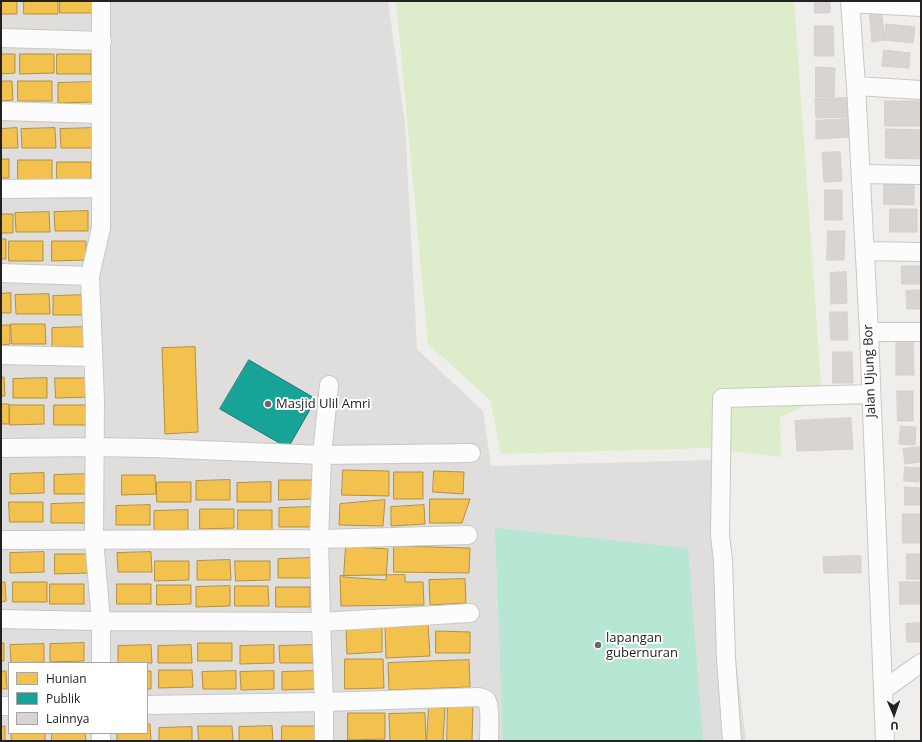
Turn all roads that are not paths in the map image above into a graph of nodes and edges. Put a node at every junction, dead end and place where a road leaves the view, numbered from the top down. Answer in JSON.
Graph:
{"nodes":[{"id":1,"x":101,"y":1,"type":"edge"},
{"id":2,"x":850,"y":2,"type":"edge"},
{"id":3,"x":921,"y":7,"type":"edge"},
{"id":4,"x":1,"y":38,"type":"edge"},
{"id":5,"x":102,"y":41,"type":"junction"},
{"id":6,"x":856,"y":86,"type":"junction"},
{"id":7,"x":921,"y":90,"type":"edge"},
{"id":8,"x":1,"y":111,"type":"edge"},
{"id":9,"x":101,"y":114,"type":"junction"},
{"id":10,"x":861,"y":174,"type":"junction"},
{"id":11,"x":921,"y":175,"type":"edge"},
{"id":12,"x":101,"y":188,"type":"junction"},
{"id":13,"x":1,"y":189,"type":"edge"},
{"id":14,"x":865,"y":252,"type":"junction"},
{"id":15,"x":921,"y":252,"type":"edge"},
{"id":16,"x":1,"y":273,"type":"edge"},
{"id":17,"x":90,"y":276,"type":"junction"},
{"id":18,"x":869,"y":332,"type":"junction"},
{"id":19,"x":921,"y":332,"type":"edge"},
{"id":20,"x":1,"y":355,"type":"edge"},
{"id":21,"x":93,"y":357,"type":"junction"},
{"id":22,"x":329,"y":385,"type":"dead end"},
{"id":23,"x":871,"y":394,"type":"junction"},
{"id":24,"x":94,"y":447,"type":"junction"},
{"id":25,"x":1,"y":448,"type":"edge"},
{"id":26,"x":471,"y":453,"type":"dead end"},
{"id":27,"x":322,"y":455,"type":"junction"},
{"id":28,"x":468,"y":535,"type":"dead end"},
{"id":29,"x":94,"y":539,"type":"junction"},
{"id":30,"x":319,"y":539,"type":"junction"},
{"id":31,"x":1,"y":540,"type":"edge"},
{"id":32,"x":470,"y":613,"type":"dead end"},
{"id":33,"x":1,"y":619,"type":"edge"},
{"id":34,"x":97,"y":621,"type":"junction"},
{"id":35,"x":321,"y":622,"type":"junction"},
{"id":36,"x":101,"y":662,"type":"edge"},
{"id":37,"x":921,"y":663,"type":"edge"},
{"id":38,"x":883,"y":690,"type":"junction"},
{"id":39,"x":324,"y":702,"type":"junction"},
{"id":40,"x":148,"y":705,"type":"edge"},
{"id":41,"x":324,"y":741,"type":"edge"},
{"id":42,"x":489,"y":741,"type":"edge"},
{"id":43,"x":732,"y":741,"type":"edge"},
{"id":44,"x":885,"y":741,"type":"edge"}],
"edges":[{"from":1,"to":5,"type":"street"},
{"from":2,"to":3,"type":"street"},
{"from":2,"to":6,"type":"street","name":"Jalan Ujung Bor"},
{"from":4,"to":5,"type":"street"},
{"from":5,"to":9,"type":"street"},
{"from":6,"to":7,"type":"street"},
{"from":6,"to":10,"type":"street","name":"Jalan Ujung Bor"},
{"from":8,"to":9,"type":"street"},
{"from":9,"to":12,"type":"street"},
{"from":10,"to":11,"type":"street"},
{"from":10,"to":14,"type":"street","name":"Jalan Ujung Bor"},
{"from":12,"to":13,"type":"street"},
{"from":12,"to":17,"type":"street"},
{"from":14,"to":15,"type":"street"},
{"from":14,"to":18,"type":"street","name":"Jalan Ujung Bor"},
{"from":16,"to":17,"type":"street"},
{"from":17,"to":21,"type":"street"},
{"from":18,"to":19,"type":"street"},
{"from":18,"to":23,"type":"street","name":"Jalan Ujung Bor"},
{"from":20,"to":21,"type":"street"},
{"from":21,"to":24,"type":"street"},
{"from":22,"to":27,"type":"street"},
{"from":23,"to":38,"type":"street","name":"Jalan Ujung Bor"},
{"from":23,"to":43,"type":"street"},
{"from":24,"to":25,"type":"street"},
{"from":24,"to":27,"type":"street"},
{"from":24,"to":29,"type":"street"},
{"from":26,"to":27,"type":"street"},
{"from":27,"to":30,"type":"street"},
{"from":28,"to":30,"type":"street"},
{"from":29,"to":30,"type":"street"},
{"from":29,"to":31,"type":"street"},
{"from":29,"to":34,"type":"street"},
{"from":30,"to":35,"type":"street"},
{"from":32,"to":35,"type":"street"},
{"from":33,"to":34,"type":"street"},
{"from":34,"to":35,"type":"street"},
{"from":34,"to":36,"type":"street"},
{"from":35,"to":39,"type":"street"},
{"from":37,"to":38,"type":"street"},
{"from":38,"to":44,"type":"street","name":"Jalan Ujung Bor"},
{"from":39,"to":40,"type":"street"},
{"from":39,"to":41,"type":"street"},
{"from":39,"to":42,"type":"street"}]}
